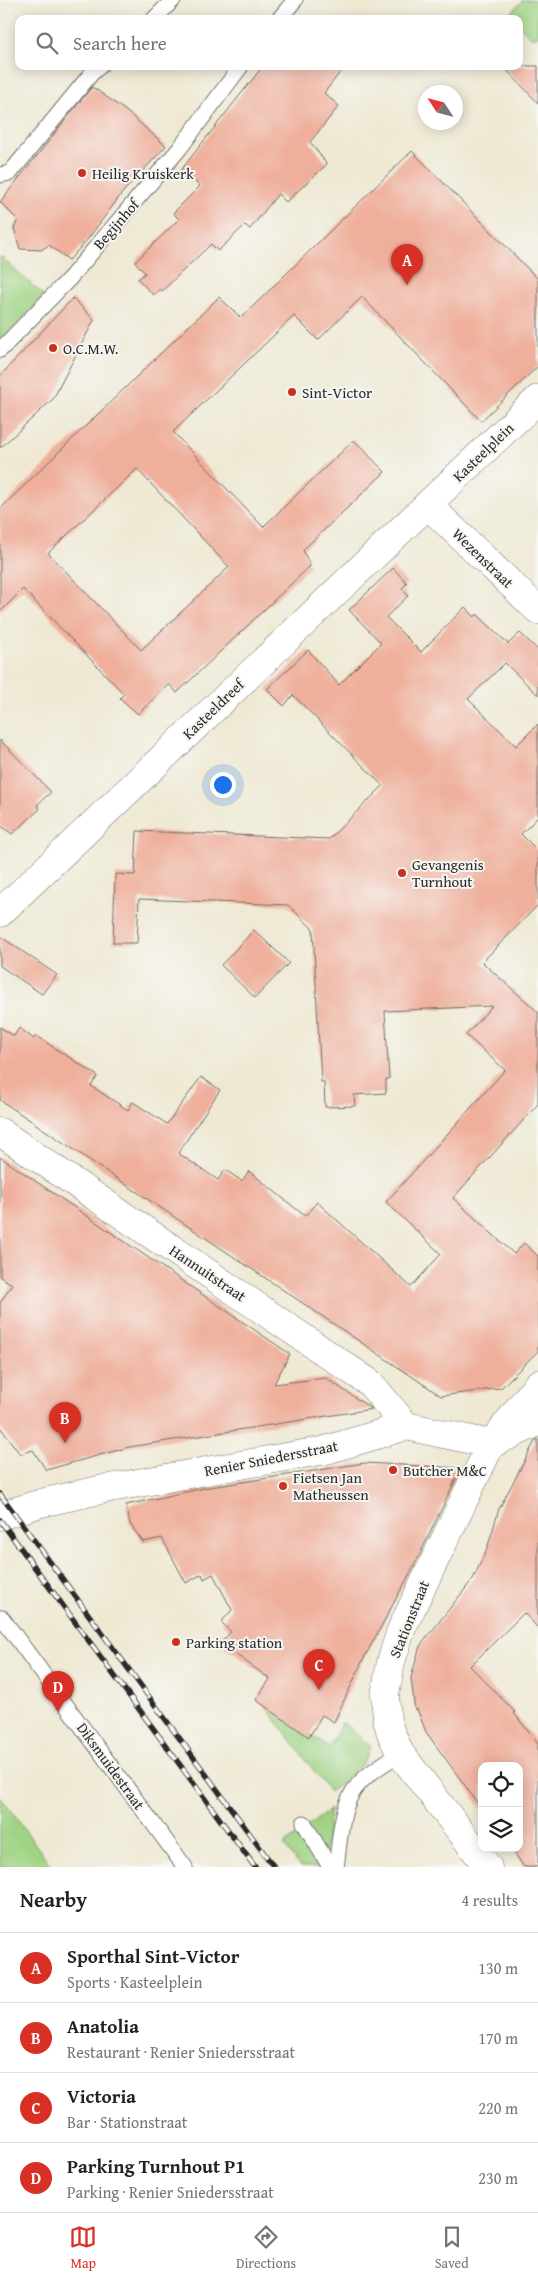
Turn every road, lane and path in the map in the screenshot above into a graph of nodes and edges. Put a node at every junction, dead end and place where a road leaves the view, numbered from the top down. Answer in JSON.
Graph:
{"nodes":[{"id":1,"x":173,"y":0,"type":"edge"},
{"id":2,"x":294,"y":0,"type":"edge"},
{"id":3,"x":158,"y":15,"type":"edge"},
{"id":4,"x":283,"y":15,"type":"edge"},
{"id":5,"x":96,"y":70,"type":"edge"},
{"id":6,"x":238,"y":70,"type":"edge"},
{"id":7,"x":0,"y":175,"type":"edge"},
{"id":8,"x":0,"y":350,"type":"edge"},
{"id":9,"x":538,"y":399,"type":"edge"},
{"id":10,"x":428,"y":505,"type":"junction"},
{"id":11,"x":538,"y":610,"type":"edge"},
{"id":12,"x":0,"y":913,"type":"edge"},
{"id":13,"x":0,"y":1132,"type":"edge"},
{"id":14,"x":538,"y":1384,"type":"edge"},
{"id":15,"x":538,"y":1422,"type":"edge"},
{"id":16,"x":406,"y":1426,"type":"junction"},
{"id":17,"x":492,"y":1444,"type":"junction"},
{"id":18,"x":0,"y":1516,"type":"edge"},
{"id":19,"x":0,"y":1618,"type":"edge"},
{"id":20,"x":400,"y":1753,"type":"junction"},
{"id":21,"x":304,"y":1823,"type":"dead end"},
{"id":22,"x":185,"y":1867,"type":"edge"},
{"id":23,"x":330,"y":1867,"type":"edge"},
{"id":24,"x":336,"y":1867,"type":"edge"},
{"id":25,"x":488,"y":1867,"type":"edge"}],
"edges":[{"from":1,"to":3,"type":"lane"},
{"from":2,"to":4,"type":"lane"},
{"from":5,"to":7,"type":"lane"},
{"from":6,"to":8,"type":"lane","name":"Begijnhof"},
{"from":9,"to":10,"type":"street","name":"Kasteelplein"},
{"from":10,"to":11,"type":"street","name":"Wezenstraat"},
{"from":10,"to":12,"type":"street","name":"Kasteeldreef"},
{"from":13,"to":16,"type":"street","name":"Hannuitstraat"},
{"from":14,"to":17,"type":"street","name":"Stationstraat"},
{"from":15,"to":17,"type":"street"},
{"from":16,"to":17,"type":"street","name":"Renier Sniedersstraat"},
{"from":16,"to":18,"type":"street","name":"Renier Sniedersstraat"},
{"from":17,"to":20,"type":"street","name":"Stationstraat"},
{"from":19,"to":22,"type":"lane","name":"Diksmuidestraat"},
{"from":20,"to":24,"type":"lane"},
{"from":20,"to":25,"type":"street","name":"Stationstraat"},
{"from":21,"to":23,"type":"lane"}]}
